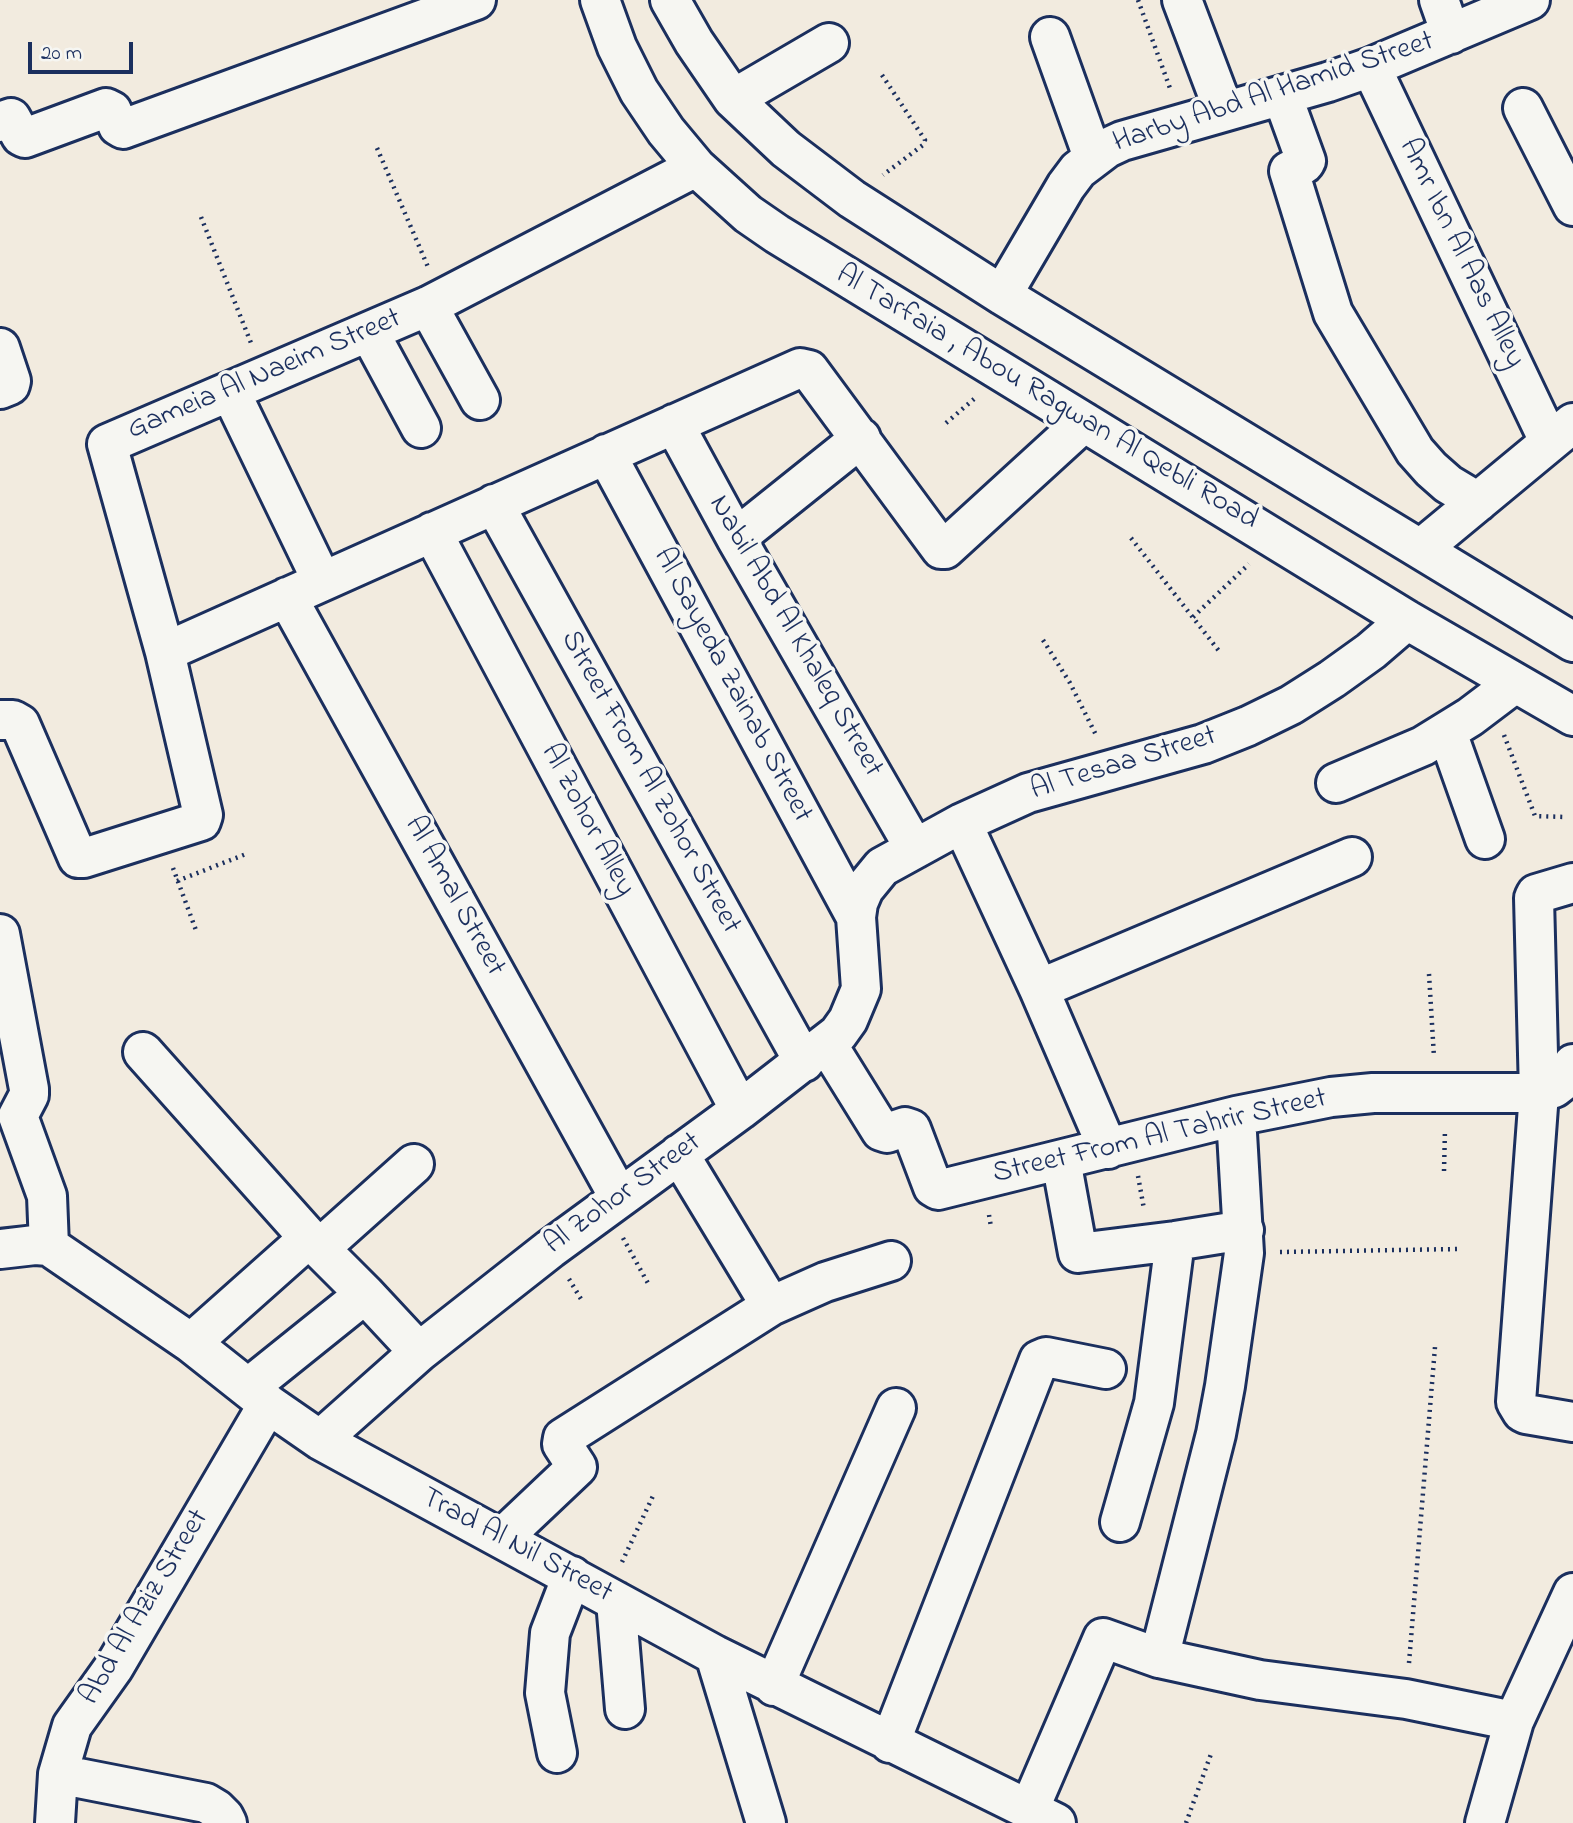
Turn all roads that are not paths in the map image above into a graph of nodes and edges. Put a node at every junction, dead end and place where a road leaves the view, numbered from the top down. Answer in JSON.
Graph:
{"nodes":[{"id":1,"x":476,"y":0,"type":"edge"},
{"id":2,"x":600,"y":0,"type":"edge"},
{"id":3,"x":670,"y":0,"type":"edge"},
{"id":4,"x":1182,"y":0,"type":"edge"},
{"id":5,"x":1530,"y":0,"type":"edge"},
{"id":6,"x":1445,"y":17,"type":"edge"},
{"id":7,"x":1050,"y":37,"type":"dead end"},
{"id":8,"x":829,"y":43,"type":"dead end"},
{"id":9,"x":1371,"y":68,"type":"junction"},
{"id":10,"x":1282,"y":95,"type":"junction"},
{"id":11,"x":733,"y":99,"type":"junction"},
{"id":12,"x":1523,"y":108,"type":"dead end"},
{"id":13,"x":1224,"y":111,"type":"junction"},
{"id":14,"x":0,"y":122,"type":"edge"},
{"id":15,"x":1093,"y":157,"type":"junction"},
{"id":16,"x":696,"y":167,"type":"junction"},
{"id":17,"x":1573,"y":206,"type":"edge"},
{"id":18,"x":1002,"y":295,"type":"junction"},
{"id":19,"x":435,"y":302,"type":"junction"},
{"id":20,"x":369,"y":332,"type":"junction"},
{"id":21,"x":0,"y":348,"type":"edge"},
{"id":22,"x":0,"y":390,"type":"edge"},
{"id":23,"x":230,"y":391,"type":"junction"},
{"id":24,"x":480,"y":400,"type":"dead end"},
{"id":25,"x":1084,"y":422,"type":"junction"},
{"id":26,"x":674,"y":424,"type":"junction"},
{"id":27,"x":421,"y":428,"type":"dead end"},
{"id":28,"x":1561,"y":432,"type":"edge"},
{"id":29,"x":861,"y":438,"type":"junction"},
{"id":30,"x":606,"y":454,"type":"junction"},
{"id":31,"x":1478,"y":502,"type":"junction"},
{"id":32,"x":494,"y":504,"type":"junction"},
{"id":33,"x":432,"y":532,"type":"junction"},
{"id":34,"x":736,"y":538,"type":"junction"},
{"id":35,"x":1422,"y":548,"type":"junction"},
{"id":36,"x":322,"y":581,"type":"junction"},
{"id":37,"x":287,"y":597,"type":"junction"},
{"id":38,"x":1407,"y":620,"type":"junction"},
{"id":39,"x":1573,"y":642,"type":"edge"},
{"id":40,"x":164,"y":652,"type":"junction"},
{"id":41,"x":1504,"y":692,"type":"junction"},
{"id":42,"x":1573,"y":716,"type":"edge"},
{"id":43,"x":0,"y":720,"type":"edge"},
{"id":44,"x":1447,"y":732,"type":"junction"},
{"id":45,"x":1336,"y":783,"type":"dead end"},
{"id":46,"x":962,"y":823,"type":"junction"},
{"id":47,"x":1485,"y":839,"type":"dead end"},
{"id":48,"x":915,"y":849,"type":"junction"},
{"id":49,"x":1352,"y":857,"type":"dead end"},
{"id":50,"x":1573,"y":883,"type":"edge"},
{"id":51,"x":856,"y":917,"type":"junction"},
{"id":52,"x":0,"y":934,"type":"edge"},
{"id":53,"x":1039,"y":989,"type":"junction"},
{"id":54,"x":143,"y":1052,"type":"dead end"},
{"id":55,"x":816,"y":1053,"type":"junction"},
{"id":56,"x":1573,"y":1064,"type":"edge"},
{"id":57,"x":1539,"y":1093,"type":"junction"},
{"id":58,"x":740,"y":1110,"type":"junction"},
{"id":59,"x":1236,"y":1116,"type":"junction"},
{"id":60,"x":1120,"y":1146,"type":"junction"},
{"id":61,"x":679,"y":1154,"type":"junction"},
{"id":62,"x":1061,"y":1160,"type":"junction"},
{"id":63,"x":414,"y":1164,"type":"dead end"},
{"id":64,"x":612,"y":1202,"type":"junction"},
{"id":65,"x":1244,"y":1241,"type":"junction"},
{"id":66,"x":314,"y":1243,"type":"junction"},
{"id":67,"x":1162,"y":1243,"type":"junction"},
{"id":68,"x":49,"y":1246,"type":"junction"},
{"id":69,"x":0,"y":1249,"type":"edge"},
{"id":70,"x":891,"y":1261,"type":"dead end"},
{"id":71,"x":365,"y":1294,"type":"junction"},
{"id":72,"x":771,"y":1306,"type":"junction"},
{"id":73,"x":191,"y":1343,"type":"junction"},
{"id":74,"x":419,"y":1352,"type":"junction"},
{"id":75,"x":1106,"y":1369,"type":"dead end"},
{"id":76,"x":258,"y":1396,"type":"junction"},
{"id":77,"x":896,"y":1408,"type":"dead end"},
{"id":78,"x":1573,"y":1422,"type":"edge"},
{"id":79,"x":320,"y":1440,"type":"junction"},
{"id":80,"x":1120,"y":1522,"type":"dead end"},
{"id":81,"x":502,"y":1538,"type":"junction"},
{"id":82,"x":572,"y":1577,"type":"junction"},
{"id":83,"x":1573,"y":1593,"type":"edge"},
{"id":84,"x":611,"y":1597,"type":"junction"},
{"id":85,"x":715,"y":1655,"type":"junction"},
{"id":86,"x":1159,"y":1658,"type":"junction"},
{"id":87,"x":774,"y":1686,"type":"junction"},
{"id":88,"x":625,"y":1709,"type":"dead end"},
{"id":89,"x":1514,"y":1721,"type":"junction"},
{"id":90,"x":890,"y":1743,"type":"junction"},
{"id":91,"x":557,"y":1753,"type":"dead end"},
{"id":92,"x":58,"y":1774,"type":"junction"},
{"id":93,"x":1043,"y":1816,"type":"edge"},
{"id":94,"x":55,"y":1823,"type":"edge"},
{"id":95,"x":227,"y":1823,"type":"edge"},
{"id":96,"x":766,"y":1823,"type":"edge"},
{"id":97,"x":1485,"y":1823,"type":"edge"}],
"edges":[{"from":1,"to":14,"type":"street"},
{"from":2,"to":16,"type":"street","name":"Al Tarfaia , Abou Ragwan Al Qebli Road"},
{"from":3,"to":11,"type":"street"},
{"from":4,"to":13,"type":"street"},
{"from":5,"to":6,"type":"street","name":"Harby Abd Al Hamid Street"},
{"from":6,"to":9,"type":"street","name":"Harby Abd Al Hamid Street"},
{"from":7,"to":15,"type":"street"},
{"from":8,"to":11,"type":"street"},
{"from":9,"to":10,"type":"street","name":"Harby Abd Al Hamid Street"},
{"from":9,"to":28,"type":"street","name":"Amr Ibn Al Aas Alley"},
{"from":10,"to":13,"type":"street","name":"Harby Abd Al Hamid Street"},
{"from":10,"to":31,"type":"street"},
{"from":11,"to":18,"type":"street"},
{"from":12,"to":17,"type":"street"},
{"from":13,"to":15,"type":"street","name":"Harby Abd Al Hamid Street"},
{"from":15,"to":18,"type":"street","name":"Harby Abd Al Hamid Street"},
{"from":16,"to":19,"type":"street","name":"Gameia Al Naeim Street"},
{"from":16,"to":25,"type":"street","name":"Al Tarfaia , Abou Ragwan Al Qebli Road"},
{"from":18,"to":35,"type":"street"},
{"from":19,"to":20,"type":"street","name":"Gameia Al Naeim Street"},
{"from":19,"to":24,"type":"street"},
{"from":20,"to":23,"type":"street","name":"Gameia Al Naeim Street"},
{"from":20,"to":27,"type":"street"},
{"from":21,"to":22,"type":"street"},
{"from":23,"to":36,"type":"street"},
{"from":23,"to":40,"type":"street","name":"Gameia Al Naeim Street"},
{"from":25,"to":29,"type":"street"},
{"from":25,"to":38,"type":"street","name":"Al Tarfaia , Abou Ragwan Al Qebli Road"},
{"from":26,"to":29,"type":"street"},
{"from":26,"to":30,"type":"street"},
{"from":26,"to":34,"type":"street","name":"Nabil Abd Al Khaleq Street"},
{"from":28,"to":31,"type":"street"},
{"from":29,"to":34,"type":"street"},
{"from":30,"to":32,"type":"street"},
{"from":30,"to":51,"type":"street","name":"Al Sayeda Zainab Street"},
{"from":31,"to":35,"type":"street"},
{"from":32,"to":33,"type":"street"},
{"from":32,"to":55,"type":"street","name":"Street From Al Zohor Street"},
{"from":33,"to":36,"type":"street"},
{"from":33,"to":58,"type":"street","name":"Al Zohor Alley"},
{"from":34,"to":48,"type":"street","name":"Nabil Abd Al Khaleq Street"},
{"from":35,"to":39,"type":"street"},
{"from":36,"to":37,"type":"street"},
{"from":37,"to":40,"type":"street"},
{"from":37,"to":64,"type":"street","name":"Al Amal Street"},
{"from":38,"to":41,"type":"street","name":"Al Tarfaia , Abou Ragwan Al Qebli Road"},
{"from":38,"to":46,"type":"street","name":"Al Tesaa Street"},
{"from":40,"to":43,"type":"street","name":"Gameia Al Naeim Street"},
{"from":41,"to":42,"type":"street","name":"Al Tarfaia , Abou Ragwan Al Qebli Road"},
{"from":41,"to":44,"type":"street"},
{"from":44,"to":45,"type":"street"},
{"from":44,"to":47,"type":"street"},
{"from":46,"to":48,"type":"street","name":"Al Tesaa Street"},
{"from":46,"to":53,"type":"street"},
{"from":48,"to":51,"type":"street","name":"Al Tesaa Street"},
{"from":49,"to":53,"type":"street"},
{"from":50,"to":57,"type":"street"},
{"from":51,"to":55,"type":"street","name":"Al Zohor Street"},
{"from":52,"to":68,"type":"street"},
{"from":53,"to":60,"type":"street"},
{"from":54,"to":66,"type":"street"},
{"from":55,"to":58,"type":"street","name":"Al Zohor Street"},
{"from":55,"to":62,"type":"street","name":"Street From Al Tahrir Street"},
{"from":56,"to":57,"type":"street"},
{"from":57,"to":59,"type":"street","name":"Street From Al Tahrir Street"},
{"from":57,"to":78,"type":"street"},
{"from":58,"to":61,"type":"street","name":"Al Zohor Street"},
{"from":59,"to":60,"type":"street","name":"Street From Al Tahrir Street"},
{"from":59,"to":65,"type":"street"},
{"from":60,"to":62,"type":"street","name":"Street From Al Tahrir Street"},
{"from":61,"to":64,"type":"street","name":"Al Zohor Street"},
{"from":61,"to":72,"type":"street"},
{"from":62,"to":67,"type":"street"},
{"from":63,"to":66,"type":"street"},
{"from":64,"to":74,"type":"street","name":"Al Zohor Street"},
{"from":65,"to":67,"type":"street"},
{"from":65,"to":86,"type":"street"},
{"from":66,"to":71,"type":"street"},
{"from":66,"to":73,"type":"street"},
{"from":67,"to":80,"type":"street"},
{"from":68,"to":69,"type":"street"},
{"from":68,"to":73,"type":"street","name":"Trad Al Nil Street"},
{"from":70,"to":72,"type":"street"},
{"from":71,"to":74,"type":"street"},
{"from":71,"to":76,"type":"street"},
{"from":72,"to":81,"type":"street"},
{"from":73,"to":76,"type":"street","name":"Trad Al Nil Street"},
{"from":74,"to":79,"type":"street","name":"Al Zohor Street"},
{"from":75,"to":90,"type":"street"},
{"from":76,"to":79,"type":"street","name":"Trad Al Nil Street"},
{"from":76,"to":92,"type":"street","name":"Abd Al Aziz Street"},
{"from":77,"to":87,"type":"street"},
{"from":79,"to":81,"type":"street","name":"Trad Al Nil Street"},
{"from":81,"to":82,"type":"street","name":"Trad Al Nil Street"},
{"from":82,"to":84,"type":"street","name":"Trad Al Nil Street"},
{"from":82,"to":91,"type":"street"},
{"from":83,"to":89,"type":"street"},
{"from":84,"to":85,"type":"street","name":"Trad Al Nil Street"},
{"from":84,"to":88,"type":"street"},
{"from":85,"to":87,"type":"street","name":"Trad Al Nil Street"},
{"from":85,"to":96,"type":"street"},
{"from":86,"to":89,"type":"street"},
{"from":86,"to":93,"type":"street"},
{"from":87,"to":90,"type":"street","name":"Trad Al Nil Street"},
{"from":89,"to":97,"type":"street"},
{"from":90,"to":93,"type":"street","name":"Trad Al Nil Street"},
{"from":92,"to":94,"type":"street","name":"Abd Al Aziz Street"},
{"from":92,"to":95,"type":"street"}]}
